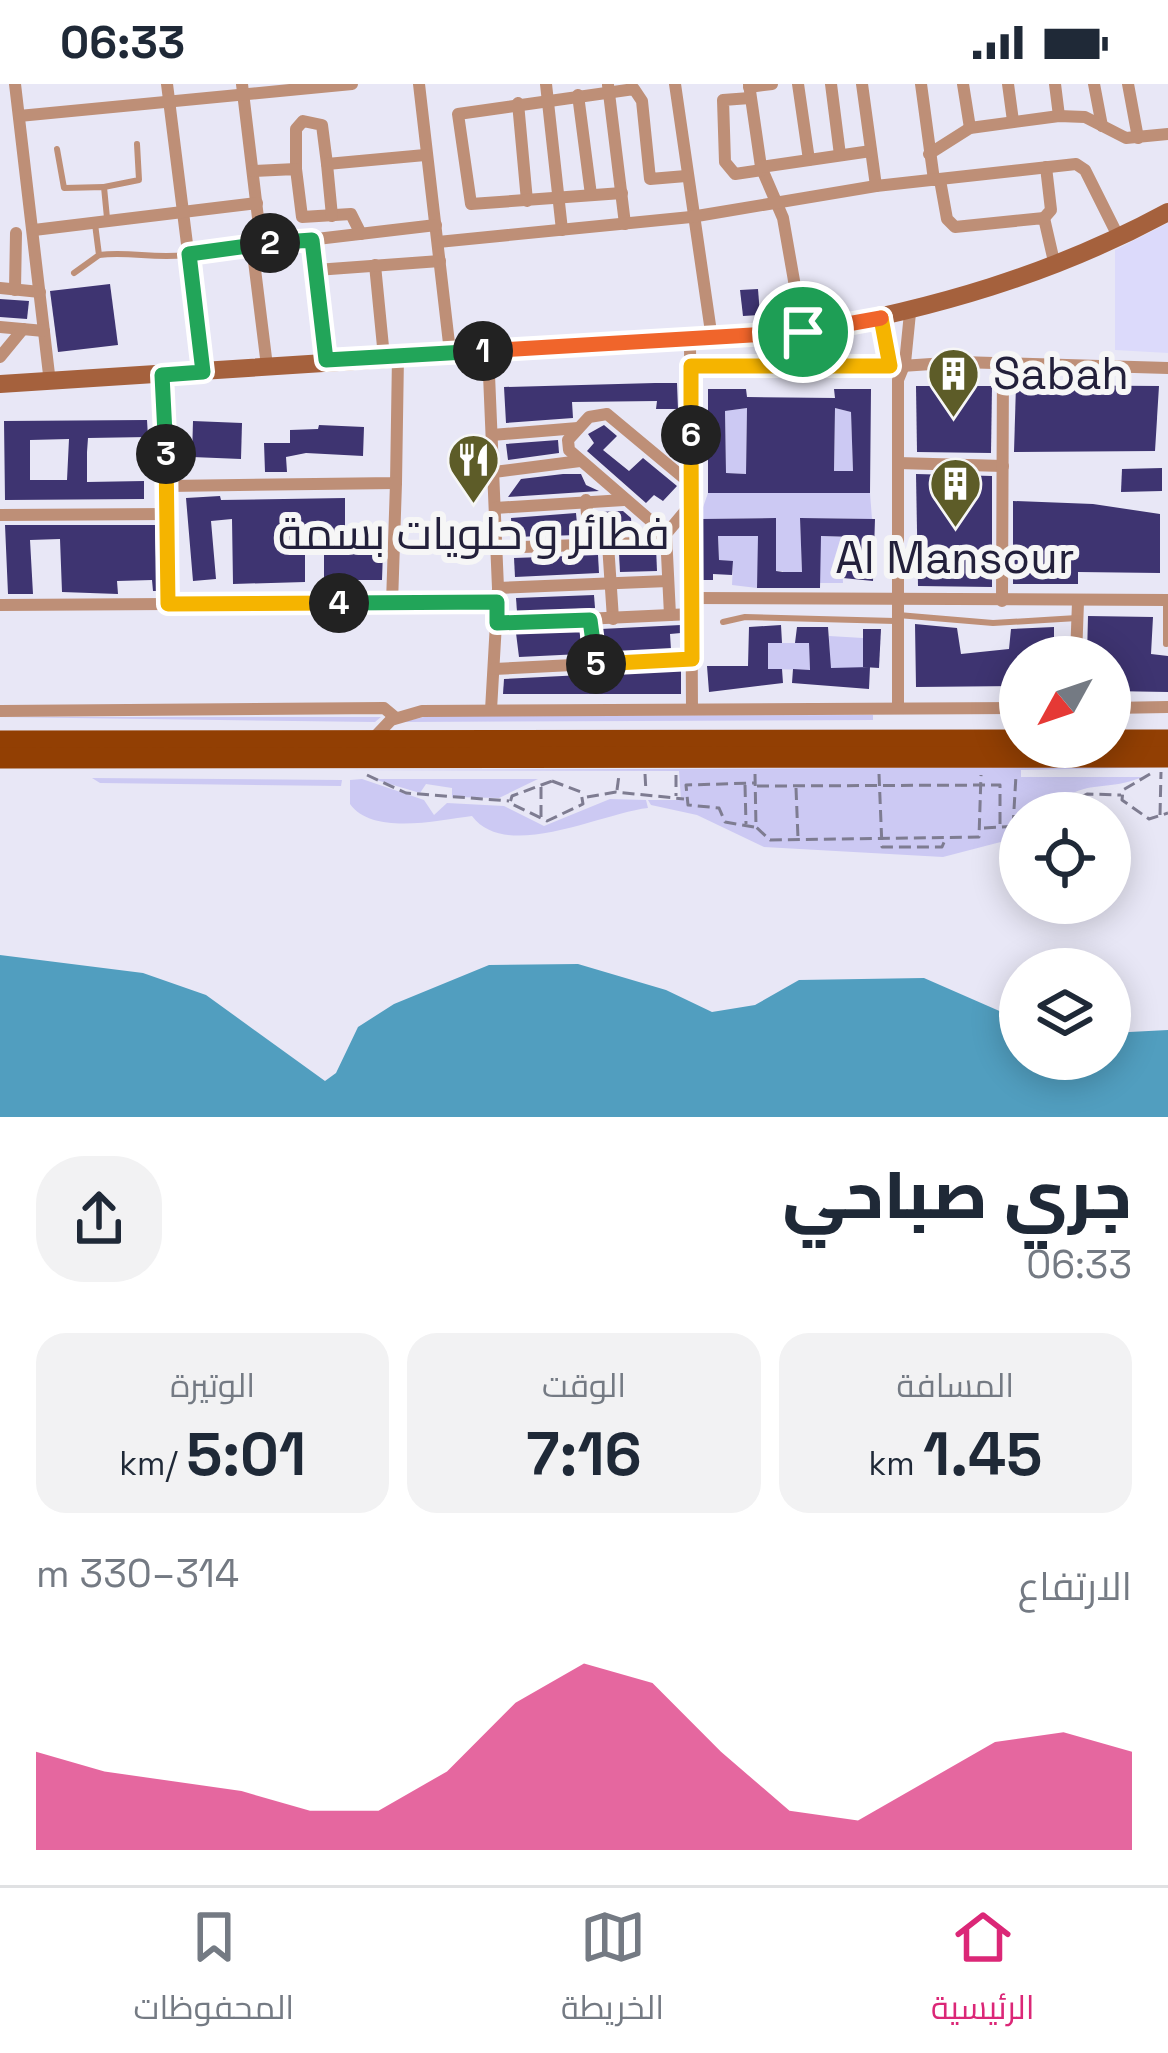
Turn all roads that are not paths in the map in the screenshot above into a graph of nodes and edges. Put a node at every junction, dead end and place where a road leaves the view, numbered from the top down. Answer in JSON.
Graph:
{"nodes":[{"id":1,"x":167,"y":84,"type":"edge"},
{"id":2,"x":347,"y":84,"type":"edge"},
{"id":3,"x":418,"y":84,"type":"edge"},
{"id":4,"x":546,"y":84,"type":"edge"},
{"id":5,"x":675,"y":84,"type":"edge"},
{"id":6,"x":772,"y":84,"type":"edge"},
{"id":7,"x":798,"y":84,"type":"edge"},
{"id":8,"x":831,"y":84,"type":"edge"},
{"id":9,"x":862,"y":84,"type":"edge"},
{"id":10,"x":921,"y":84,"type":"edge"},
{"id":11,"x":963,"y":84,"type":"edge"},
{"id":12,"x":1008,"y":84,"type":"edge"},
{"id":13,"x":1055,"y":84,"type":"edge"},
{"id":14,"x":1094,"y":84,"type":"edge"},
{"id":15,"x":1127,"y":84,"type":"edge"},
{"id":16,"x":609,"y":88,"type":"edge"},
{"id":17,"x":15,"y":89,"type":"edge"},
{"id":18,"x":242,"y":89,"type":"edge"},
{"id":19,"x":749,"y":90,"type":"edge"},
{"id":20,"x":0,"y":94,"type":"edge"},
{"id":21,"x":578,"y":95,"type":"junction"},
{"id":22,"x":547,"y":99,"type":"junction"},
{"id":23,"x":169,"y":100,"type":"junction"},
{"id":24,"x":518,"y":103,"type":"junction"},
{"id":25,"x":19,"y":116,"type":"junction"},
{"id":26,"x":1059,"y":116,"type":"junction"},
{"id":27,"x":1013,"y":121,"type":"junction"},
{"id":28,"x":1102,"y":126,"type":"junction"},
{"id":29,"x":970,"y":128,"type":"junction"},
{"id":30,"x":755,"y":132,"type":"junction"},
{"id":31,"x":1168,"y":134,"type":"edge"},
{"id":32,"x":724,"y":136,"type":"junction"},
{"id":33,"x":1138,"y":138,"type":"junction"},
{"id":34,"x":137,"y":144,"type":"dead end"},
{"id":35,"x":57,"y":148,"type":"dead end"},
{"id":36,"x":872,"y":151,"type":"junction"},
{"id":37,"x":929,"y":154,"type":"junction"},
{"id":38,"x":425,"y":155,"type":"junction"},
{"id":39,"x":840,"y":155,"type":"junction"},
{"id":40,"x":809,"y":160,"type":"junction"},
{"id":41,"x":326,"y":164,"type":"junction"},
{"id":42,"x":1046,"y":167,"type":"junction"},
{"id":43,"x":761,"y":168,"type":"junction"},
{"id":44,"x":296,"y":169,"type":"junction"},
{"id":45,"x":253,"y":171,"type":"junction"},
{"id":46,"x":686,"y":176,"type":"junction"},
{"id":47,"x":650,"y":179,"type":"junction"},
{"id":48,"x":937,"y":180,"type":"junction"},
{"id":49,"x":876,"y":186,"type":"junction"},
{"id":50,"x":104,"y":188,"type":"junction"},
{"id":51,"x":621,"y":189,"type":"junction"},
{"id":52,"x":591,"y":195,"type":"junction"},
{"id":53,"x":559,"y":198,"type":"junction"},
{"id":54,"x":527,"y":201,"type":"junction"},
{"id":55,"x":776,"y":201,"type":"junction"},
{"id":56,"x":257,"y":202,"type":"junction"},
{"id":57,"x":183,"y":212,"type":"junction"},
{"id":58,"x":1168,"y":212,"type":"edge"},
{"id":59,"x":332,"y":216,"type":"junction"},
{"id":60,"x":691,"y":217,"type":"junction"},
{"id":61,"x":1044,"y":218,"type":"junction"},
{"id":62,"x":101,"y":222,"type":"junction"},
{"id":63,"x":625,"y":224,"type":"junction"},
{"id":64,"x":436,"y":225,"type":"junction"},
{"id":65,"x":562,"y":230,"type":"junction"},
{"id":66,"x":0,"y":231,"type":"edge"},
{"id":67,"x":34,"y":232,"type":"junction"},
{"id":68,"x":16,"y":233,"type":"junction"},
{"id":69,"x":361,"y":234,"type":"junction"},
{"id":70,"x":1119,"y":238,"type":"junction"},
{"id":71,"x":312,"y":240,"type":"junction"},
{"id":72,"x":438,"y":242,"type":"junction"},
{"id":73,"x":257,"y":244,"type":"junction"},
{"id":74,"x":189,"y":254,"type":"junction"},
{"id":75,"x":99,"y":255,"type":"junction"},
{"id":76,"x":440,"y":261,"type":"junction"},
{"id":77,"x":376,"y":265,"type":"junction"},
{"id":78,"x":1054,"y":266,"type":"junction"},
{"id":79,"x":316,"y":271,"type":"junction"},
{"id":80,"x":74,"y":273,"type":"dead end"},
{"id":81,"x":7,"y":289,"type":"edge"},
{"id":82,"x":40,"y":292,"type":"junction"},
{"id":83,"x":910,"y":313,"type":"junction"},
{"id":84,"x":885,"y":318,"type":"junction"},
{"id":85,"x":0,"y":327,"type":"edge"},
{"id":86,"x":23,"y":329,"type":"junction"},
{"id":87,"x":44,"y":331,"type":"junction"},
{"id":88,"x":803,"y":332,"type":"junction"},
{"id":89,"x":712,"y":339,"type":"junction"},
{"id":90,"x":690,"y":341,"type":"junction"},
{"id":91,"x":488,"y":351,"type":"junction"},
{"id":92,"x":449,"y":352,"type":"junction"},
{"id":93,"x":391,"y":356,"type":"junction"},
{"id":94,"x":0,"y":357,"type":"edge"},
{"id":95,"x":326,"y":360,"type":"junction"},
{"id":96,"x":1003,"y":363,"type":"junction"},
{"id":97,"x":898,"y":365,"type":"junction"},
{"id":98,"x":268,"y":366,"type":"junction"},
{"id":99,"x":691,"y":366,"type":"junction"},
{"id":100,"x":1168,"y":368,"type":"edge"},
{"id":101,"x":203,"y":372,"type":"junction"},
{"id":102,"x":162,"y":375,"type":"junction"},
{"id":103,"x":0,"y":384,"type":"edge"},
{"id":104,"x":50,"y":385,"type":"junction"},
{"id":105,"x":578,"y":428,"type":"junction"},
{"id":106,"x":492,"y":435,"type":"junction"},
{"id":107,"x":580,"y":461,"type":"junction"},
{"id":108,"x":898,"y":463,"type":"junction"},
{"id":109,"x":1003,"y":466,"type":"junction"},
{"id":110,"x":494,"y":472,"type":"junction"},
{"id":111,"x":396,"y":483,"type":"junction"},
{"id":112,"x":691,"y":484,"type":"junction"},
{"id":113,"x":168,"y":486,"type":"junction"},
{"id":114,"x":586,"y":500,"type":"junction"},
{"id":115,"x":625,"y":500,"type":"junction"},
{"id":116,"x":692,"y":503,"type":"junction"},
{"id":117,"x":496,"y":508,"type":"junction"},
{"id":118,"x":169,"y":514,"type":"junction"},
{"id":119,"x":0,"y":515,"type":"edge"},
{"id":120,"x":663,"y":533,"type":"junction"},
{"id":121,"x":589,"y":543,"type":"junction"},
{"id":122,"x":608,"y":544,"type":"junction"},
{"id":123,"x":497,"y":548,"type":"junction"},
{"id":124,"x":668,"y":581,"type":"junction"},
{"id":125,"x":610,"y":583,"type":"junction"},
{"id":126,"x":498,"y":595,"type":"junction"},
{"id":127,"x":692,"y":598,"type":"junction"},
{"id":128,"x":898,"y":599,"type":"junction"},
{"id":129,"x":1002,"y":601,"type":"junction"},
{"id":130,"x":1078,"y":602,"type":"junction"},
{"id":131,"x":1167,"y":602,"type":"edge"},
{"id":132,"x":392,"y":603,"type":"junction"},
{"id":133,"x":0,"y":604,"type":"edge"},
{"id":134,"x":168,"y":604,"type":"junction"},
{"id":135,"x":692,"y":614,"type":"junction"},
{"id":136,"x":670,"y":615,"type":"junction"},
{"id":137,"x":898,"y":618,"type":"junction"},
{"id":138,"x":1077,"y":618,"type":"junction"},
{"id":139,"x":614,"y":619,"type":"junction"},
{"id":140,"x":590,"y":620,"type":"junction"},
{"id":141,"x":724,"y":622,"type":"dead end"},
{"id":142,"x":497,"y":623,"type":"junction"},
{"id":143,"x":1077,"y":636,"type":"edge"},
{"id":144,"x":1166,"y":644,"type":"edge"},
{"id":145,"x":692,"y":659,"type":"junction"},
{"id":146,"x":592,"y":664,"type":"junction"},
{"id":147,"x":494,"y":669,"type":"junction"},
{"id":148,"x":1168,"y":707,"type":"edge"},
{"id":149,"x":898,"y":708,"type":"junction"},
{"id":150,"x":999,"y":708,"type":"edge"},
{"id":151,"x":1131,"y":708,"type":"edge"},
{"id":152,"x":692,"y":709,"type":"junction"},
{"id":153,"x":491,"y":710,"type":"junction"},
{"id":154,"x":0,"y":711,"type":"edge"},
{"id":155,"x":396,"y":718,"type":"junction"},
{"id":156,"x":999,"y":740,"type":"edge"},
{"id":157,"x":1131,"y":740,"type":"edge"},
{"id":158,"x":1168,"y":740,"type":"edge"},
{"id":159,"x":0,"y":741,"type":"edge"},
{"id":160,"x":371,"y":742,"type":"junction"},
{"id":161,"x":0,"y":758,"type":"edge"},
{"id":162,"x":1160,"y":767,"type":"edge"}],
"edges":[{"from":1,"to":23,"type":"street"},
{"from":2,"to":18,"type":"street"},
{"from":3,"to":38,"type":"street"},
{"from":4,"to":22,"type":"street"},
{"from":5,"to":46,"type":"street"},
{"from":6,"to":19,"type":"street"},
{"from":7,"to":40,"type":"street"},
{"from":8,"to":39,"type":"street"},
{"from":9,"to":36,"type":"street"},
{"from":10,"to":37,"type":"street"},
{"from":11,"to":29,"type":"street"},
{"from":12,"to":27,"type":"street"},
{"from":13,"to":26,"type":"street"},
{"from":14,"to":28,"type":"street"},
{"from":15,"to":33,"type":"street"},
{"from":16,"to":21,"type":"street"},
{"from":16,"to":47,"type":"street"},
{"from":16,"to":51,"type":"street"},
{"from":17,"to":20,"type":"street"},
{"from":17,"to":25,"type":"street"},
{"from":18,"to":23,"type":"street"},
{"from":18,"to":45,"type":"street"},
{"from":19,"to":30,"type":"street"},
{"from":19,"to":32,"type":"street"},
{"from":21,"to":22,"type":"street"},
{"from":21,"to":52,"type":"street"},
{"from":22,"to":24,"type":"street"},
{"from":22,"to":53,"type":"street"},
{"from":23,"to":25,"type":"street"},
{"from":23,"to":57,"type":"street"},
{"from":24,"to":54,"type":"street"},
{"from":24,"to":54,"type":"street"},
{"from":25,"to":67,"type":"street"},
{"from":26,"to":27,"type":"street"},
{"from":26,"to":28,"type":"street"},
{"from":27,"to":29,"type":"street"},
{"from":28,"to":33,"type":"street"},
{"from":29,"to":37,"type":"street"},
{"from":30,"to":32,"type":"street"},
{"from":30,"to":43,"type":"street"},
{"from":31,"to":33,"type":"street"},
{"from":32,"to":43,"type":"street"},
{"from":34,"to":50,"type":"lane"},
{"from":35,"to":50,"type":"lane"},
{"from":36,"to":39,"type":"street"},
{"from":36,"to":49,"type":"street"},
{"from":37,"to":48,"type":"street"},
{"from":38,"to":41,"type":"street"},
{"from":38,"to":64,"type":"street"},
{"from":39,"to":40,"type":"street"},
{"from":40,"to":43,"type":"street"},
{"from":41,"to":44,"type":"street"},
{"from":41,"to":59,"type":"street"},
{"from":42,"to":48,"type":"street"},
{"from":42,"to":61,"type":"street"},
{"from":42,"to":70,"type":"street"},
{"from":43,"to":55,"type":"street"},
{"from":44,"to":45,"type":"street"},
{"from":44,"to":59,"type":"street"},
{"from":45,"to":56,"type":"street"},
{"from":46,"to":47,"type":"street"},
{"from":46,"to":60,"type":"street"},
{"from":47,"to":51,"type":"street"},
{"from":48,"to":49,"type":"street"},
{"from":48,"to":61,"type":"street"},
{"from":49,"to":55,"type":"street"},
{"from":50,"to":62,"type":"lane"},
{"from":51,"to":52,"type":"street"},
{"from":51,"to":63,"type":"street"},
{"from":52,"to":53,"type":"street"},
{"from":53,"to":54,"type":"street"},
{"from":53,"to":65,"type":"street"},
{"from":55,"to":60,"type":"street"},
{"from":55,"to":88,"type":"street"},
{"from":56,"to":57,"type":"street"},
{"from":56,"to":73,"type":"street"},
{"from":57,"to":62,"type":"street"},
{"from":57,"to":74,"type":"street"},
{"from":58,"to":70,"type":"main road"},
{"from":59,"to":69,"type":"street"},
{"from":60,"to":63,"type":"street"},
{"from":60,"to":89,"type":"street"},
{"from":61,"to":78,"type":"street"},
{"from":62,"to":67,"type":"street"},
{"from":62,"to":75,"type":"lane"},
{"from":63,"to":65,"type":"street"},
{"from":64,"to":69,"type":"street"},
{"from":64,"to":72,"type":"street"},
{"from":65,"to":72,"type":"street"},
{"from":66,"to":68,"type":"street"},
{"from":67,"to":68,"type":"street"},
{"from":67,"to":82,"type":"street"},
{"from":68,"to":81,"type":"street"},
{"from":69,"to":71,"type":"street"},
{"from":70,"to":78,"type":"main road"},
{"from":71,"to":73,"type":"street"},
{"from":71,"to":79,"type":"street"},
{"from":72,"to":76,"type":"street"},
{"from":73,"to":74,"type":"street"},
{"from":73,"to":98,"type":"street"},
{"from":74,"to":75,"type":"lane"},
{"from":74,"to":101,"type":"street"},
{"from":75,"to":80,"type":"lane"},
{"from":76,"to":77,"type":"street"},
{"from":76,"to":92,"type":"street"},
{"from":77,"to":79,"type":"street"},
{"from":77,"to":93,"type":"street"},
{"from":78,"to":83,"type":"main road"},
{"from":79,"to":95,"type":"street"},
{"from":81,"to":82,"type":"street"},
{"from":82,"to":87,"type":"street"},
{"from":83,"to":84,"type":"main road"},
{"from":83,"to":97,"type":"street"},
{"from":84,"to":88,"type":"main road"},
{"from":84,"to":97,"type":"street"},
{"from":85,"to":86,"type":"street"},
{"from":86,"to":87,"type":"street"},
{"from":86,"to":94,"type":"street"},
{"from":87,"to":104,"type":"street"},
{"from":88,"to":89,"type":"main road"},
{"from":89,"to":90,"type":"main road"},
{"from":90,"to":91,"type":"main road"},
{"from":90,"to":99,"type":"street"},
{"from":91,"to":92,"type":"main road"},
{"from":91,"to":106,"type":"street"},
{"from":92,"to":93,"type":"main road"},
{"from":93,"to":95,"type":"main road"},
{"from":93,"to":111,"type":"street"},
{"from":95,"to":98,"type":"main road"},
{"from":96,"to":97,"type":"street"},
{"from":96,"to":100,"type":"street"},
{"from":96,"to":109,"type":"street"},
{"from":97,"to":99,"type":"street"},
{"from":97,"to":108,"type":"street"},
{"from":98,"to":101,"type":"main road"},
{"from":99,"to":112,"type":"street"},
{"from":101,"to":102,"type":"main road"},
{"from":102,"to":104,"type":"main road"},
{"from":102,"to":113,"type":"street"},
{"from":103,"to":104,"type":"main road"},
{"from":105,"to":106,"type":"street"},
{"from":105,"to":107,"type":"street"},
{"from":105,"to":112,"type":"street"},
{"from":106,"to":110,"type":"street"},
{"from":107,"to":110,"type":"street"},
{"from":107,"to":115,"type":"street"},
{"from":108,"to":109,"type":"street"},
{"from":108,"to":128,"type":"street"},
{"from":109,"to":129,"type":"street"},
{"from":110,"to":117,"type":"street"},
{"from":111,"to":113,"type":"street"},
{"from":111,"to":132,"type":"street"},
{"from":112,"to":116,"type":"street"},
{"from":113,"to":118,"type":"street"},
{"from":114,"to":115,"type":"street"},
{"from":114,"to":117,"type":"street"},
{"from":114,"to":121,"type":"street"},
{"from":115,"to":120,"type":"street"},
{"from":116,"to":120,"type":"street"},
{"from":116,"to":127,"type":"street"},
{"from":117,"to":123,"type":"street"},
{"from":118,"to":119,"type":"street"},
{"from":118,"to":134,"type":"street"},
{"from":120,"to":122,"type":"street"},
{"from":120,"to":124,"type":"street"},
{"from":121,"to":122,"type":"street"},
{"from":121,"to":123,"type":"street"},
{"from":122,"to":125,"type":"street"},
{"from":123,"to":126,"type":"street"},
{"from":124,"to":125,"type":"street"},
{"from":124,"to":136,"type":"street"},
{"from":125,"to":126,"type":"street"},
{"from":125,"to":139,"type":"street"},
{"from":126,"to":132,"type":"street"},
{"from":126,"to":142,"type":"street"},
{"from":127,"to":128,"type":"street"},
{"from":127,"to":135,"type":"street"},
{"from":128,"to":129,"type":"street"},
{"from":128,"to":137,"type":"street"},
{"from":129,"to":130,"type":"street"},
{"from":130,"to":131,"type":"street"},
{"from":130,"to":138,"type":"street"},
{"from":131,"to":144,"type":"lane"},
{"from":132,"to":134,"type":"street"},
{"from":133,"to":134,"type":"street"},
{"from":135,"to":136,"type":"street"},
{"from":135,"to":145,"type":"street"},
{"from":136,"to":139,"type":"street"},
{"from":137,"to":138,"type":"lane"},
{"from":137,"to":141,"type":"lane"},
{"from":137,"to":149,"type":"street"},
{"from":138,"to":143,"type":"street"},
{"from":139,"to":140,"type":"street"},
{"from":140,"to":142,"type":"street"},
{"from":140,"to":146,"type":"street"},
{"from":142,"to":147,"type":"street"},
{"from":145,"to":146,"type":"street"},
{"from":145,"to":152,"type":"street"},
{"from":146,"to":147,"type":"street"},
{"from":147,"to":153,"type":"street"},
{"from":148,"to":151,"type":"street"},
{"from":149,"to":150,"type":"street"},
{"from":149,"to":152,"type":"street"},
{"from":152,"to":153,"type":"street"},
{"from":153,"to":155,"type":"street"},
{"from":154,"to":155,"type":"street"},
{"from":155,"to":160,"type":"street"},
{"from":156,"to":160,"type":"main road"},
{"from":157,"to":158,"type":"main road"},
{"from":159,"to":160,"type":"main road"},
{"from":161,"to":162,"type":"main road"}]}
